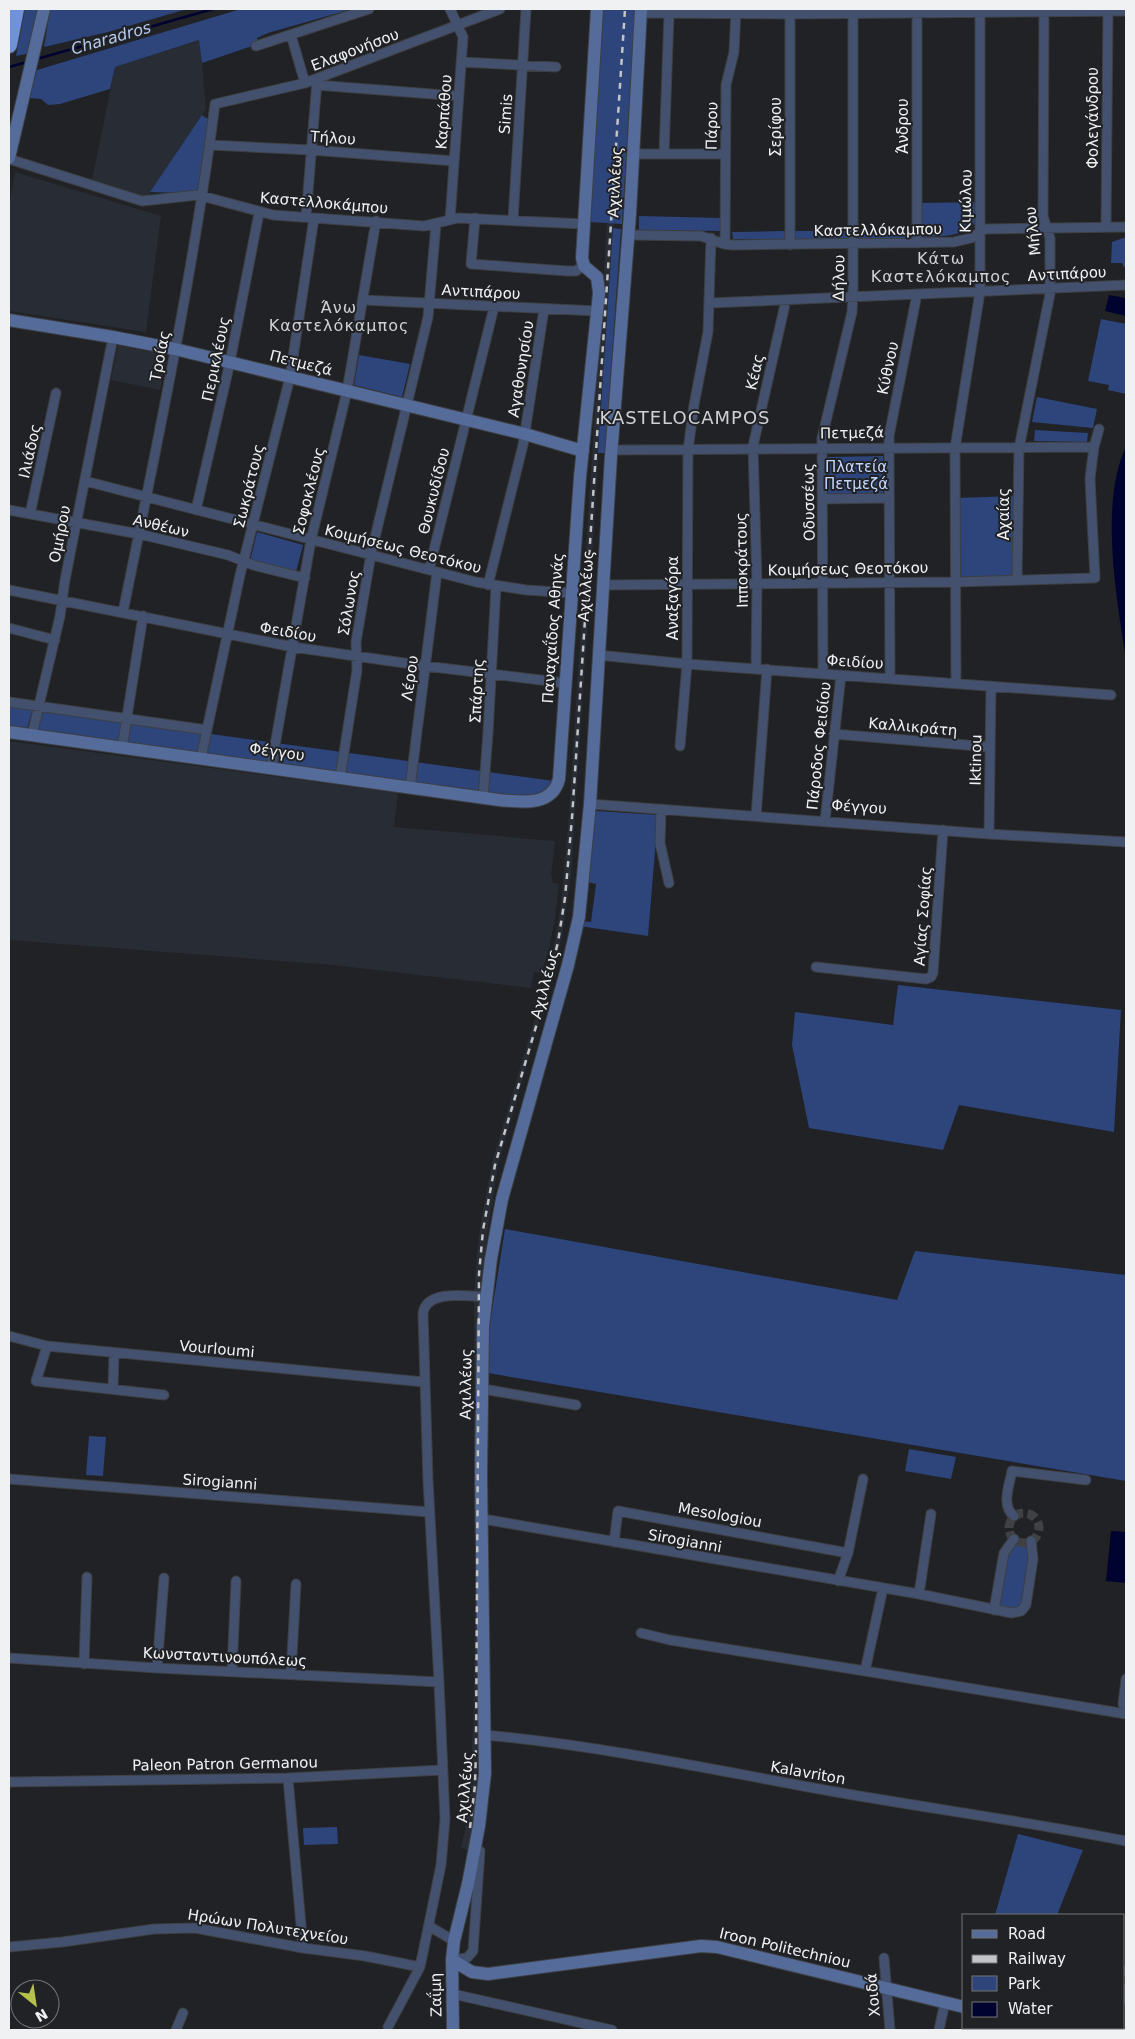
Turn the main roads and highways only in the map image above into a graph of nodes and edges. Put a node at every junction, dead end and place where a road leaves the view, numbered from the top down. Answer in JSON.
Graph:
{"nodes":[{"id":1,"x":16,"y":9,"type":"edge"},
{"id":2,"x":10,"y":42,"type":"edge"}],
"edges":[{"from":1,"to":2,"type":"highway"}]}
